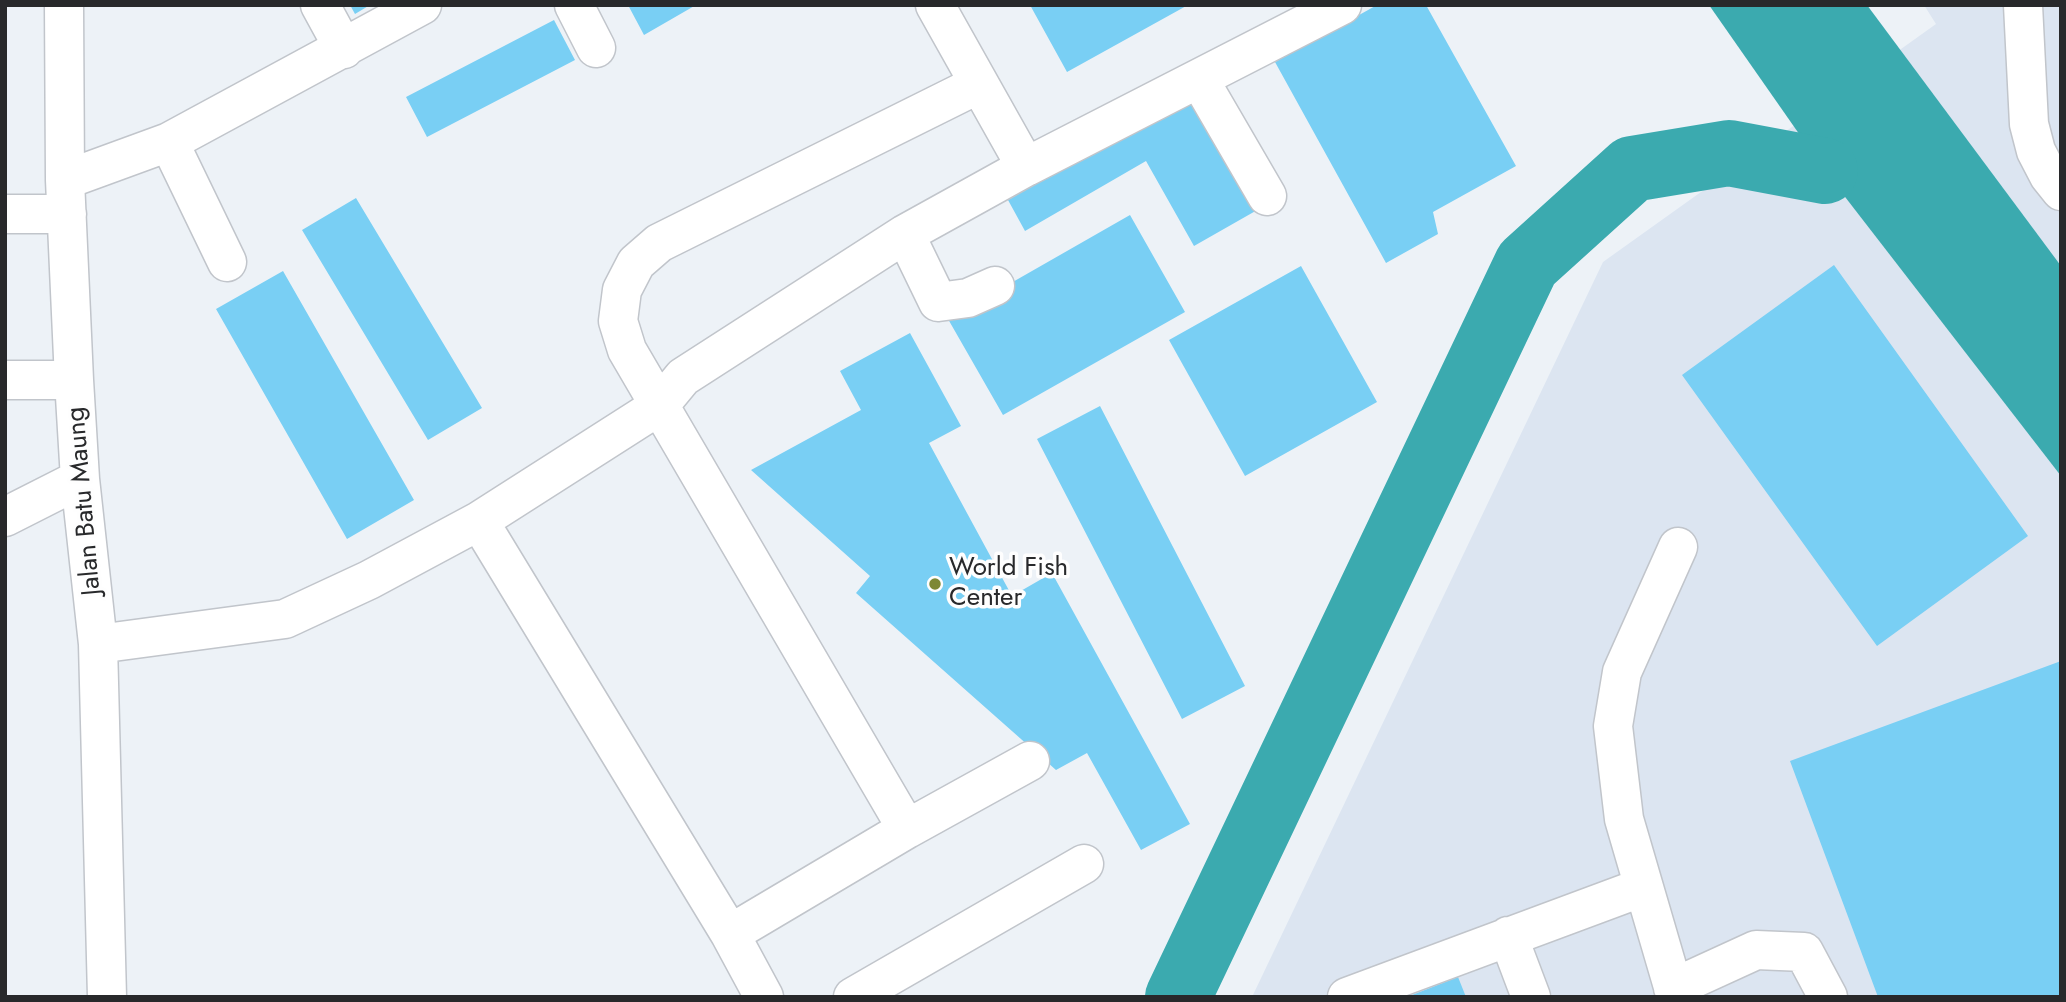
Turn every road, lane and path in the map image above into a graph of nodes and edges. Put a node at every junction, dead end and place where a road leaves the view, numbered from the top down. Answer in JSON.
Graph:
{"nodes":[{"id":1,"x":64,"y":5,"type":"edge"},
{"id":2,"x":320,"y":5,"type":"edge"},
{"id":3,"x":422,"y":5,"type":"edge"},
{"id":4,"x":574,"y":5,"type":"edge"},
{"id":5,"x":935,"y":5,"type":"edge"},
{"id":6,"x":1342,"y":5,"type":"edge"},
{"id":7,"x":2023,"y":5,"type":"edge"},
{"id":8,"x":596,"y":48,"type":"dead end"},
{"id":9,"x":344,"y":50,"type":"junction"},
{"id":10,"x":1199,"y":79,"type":"junction"},
{"id":11,"x":979,"y":84,"type":"junction"},
{"id":12,"x":169,"y":142,"type":"junction"},
{"id":13,"x":1026,"y":167,"type":"junction"},
{"id":14,"x":2061,"y":191,"type":"edge"},
{"id":15,"x":1268,"y":196,"type":"dead end"},
{"id":16,"x":66,"y":197,"type":"junction"},
{"id":17,"x":5,"y":214,"type":"edge"},
{"id":18,"x":905,"y":234,"type":"junction"},
{"id":19,"x":227,"y":262,"type":"dead end"},
{"id":20,"x":995,"y":286,"type":"dead end"},
{"id":21,"x":5,"y":380,"type":"edge"},
{"id":22,"x":75,"y":380,"type":"junction"},
{"id":23,"x":659,"y":406,"type":"junction"},
{"id":24,"x":80,"y":479,"type":"junction"},
{"id":25,"x":5,"y":517,"type":"edge"},
{"id":26,"x":479,"y":521,"type":"junction"},
{"id":27,"x":1678,"y":548,"type":"dead end"},
{"id":28,"x":98,"y":644,"type":"junction"},
{"id":29,"x":1030,"y":761,"type":"dead end"},
{"id":30,"x":907,"y":829,"type":"junction"},
{"id":31,"x":1084,"y":864,"type":"dead end"},
{"id":32,"x":1643,"y":887,"type":"junction"},
{"id":33,"x":730,"y":934,"type":"junction"},
{"id":34,"x":1508,"y":936,"type":"junction"},
{"id":35,"x":1675,"y":992,"type":"edge"},
{"id":36,"x":107,"y":997,"type":"edge"},
{"id":37,"x":764,"y":997,"type":"edge"},
{"id":38,"x":853,"y":997,"type":"edge"},
{"id":39,"x":1347,"y":997,"type":"edge"},
{"id":40,"x":1531,"y":997,"type":"edge"},
{"id":41,"x":1828,"y":997,"type":"edge"}],
"edges":[{"from":1,"to":16,"type":"street","name":"Jalan Batu Maung"},
{"from":2,"to":9,"type":"street"},
{"from":3,"to":9,"type":"street"},
{"from":4,"to":8,"type":"street"},
{"from":5,"to":11,"type":"street"},
{"from":6,"to":10,"type":"street"},
{"from":7,"to":14,"type":"street"},
{"from":9,"to":12,"type":"street"},
{"from":10,"to":13,"type":"street"},
{"from":10,"to":15,"type":"street"},
{"from":11,"to":13,"type":"street"},
{"from":11,"to":23,"type":"street"},
{"from":12,"to":16,"type":"street"},
{"from":12,"to":19,"type":"street"},
{"from":13,"to":18,"type":"street"},
{"from":16,"to":17,"type":"street"},
{"from":16,"to":22,"type":"street","name":"Jalan Batu Maung"},
{"from":18,"to":20,"type":"street"},
{"from":18,"to":23,"type":"street"},
{"from":21,"to":22,"type":"street"},
{"from":22,"to":24,"type":"street","name":"Jalan Batu Maung"},
{"from":23,"to":26,"type":"street"},
{"from":23,"to":30,"type":"street"},
{"from":24,"to":25,"type":"street"},
{"from":24,"to":28,"type":"street","name":"Jalan Batu Maung"},
{"from":26,"to":28,"type":"street"},
{"from":26,"to":33,"type":"street"},
{"from":27,"to":32,"type":"street"},
{"from":28,"to":36,"type":"street","name":"Jalan Batu Maung"},
{"from":29,"to":30,"type":"street"},
{"from":30,"to":33,"type":"street"},
{"from":31,"to":38,"type":"street"},
{"from":32,"to":34,"type":"street"},
{"from":32,"to":35,"type":"street"},
{"from":33,"to":37,"type":"street"},
{"from":34,"to":39,"type":"street"},
{"from":34,"to":40,"type":"street"},
{"from":35,"to":41,"type":"street"}]}
